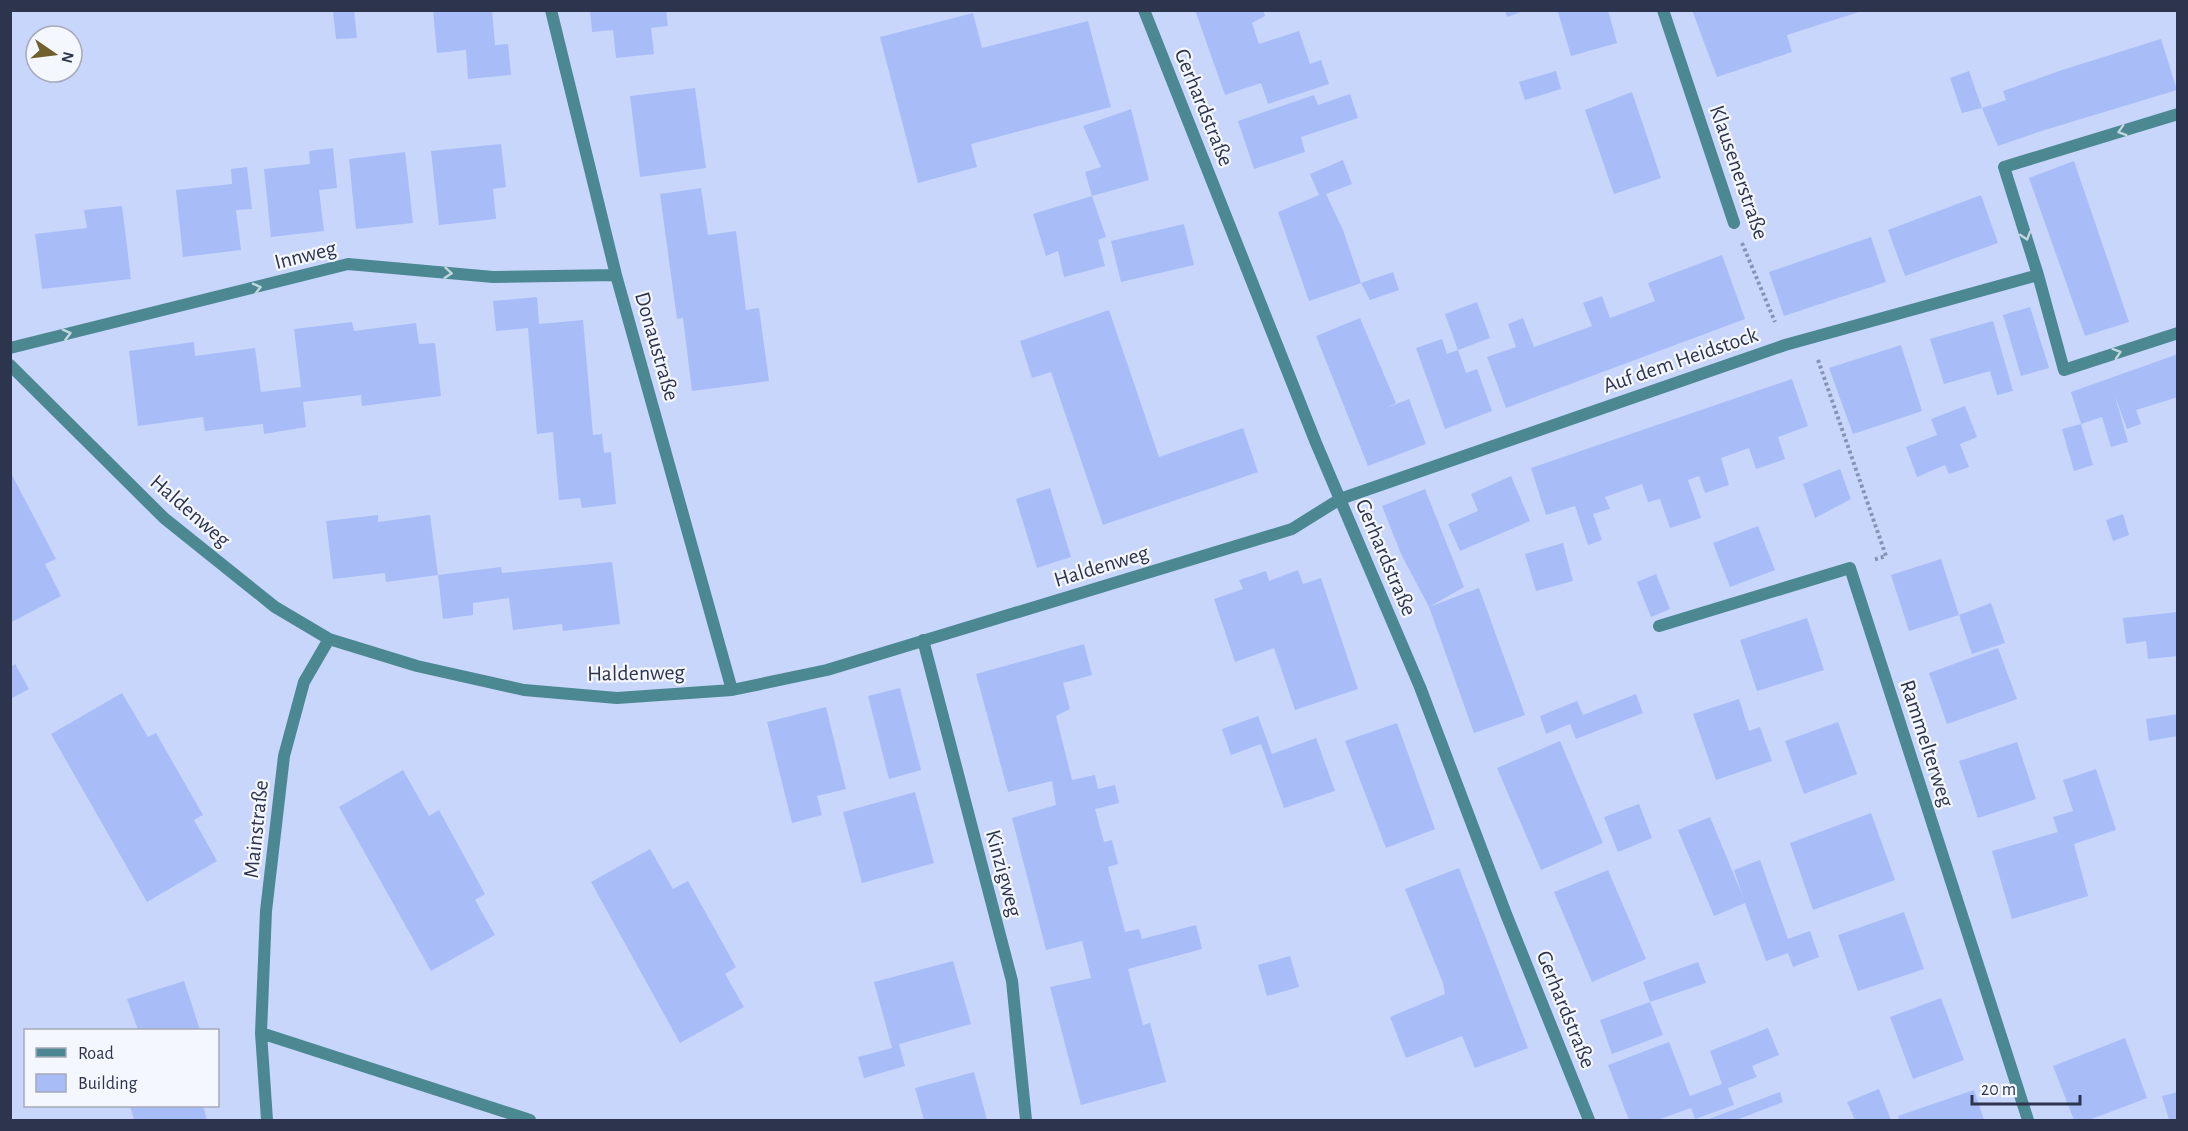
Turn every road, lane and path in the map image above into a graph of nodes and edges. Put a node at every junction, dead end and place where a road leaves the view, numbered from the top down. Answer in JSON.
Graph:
{"nodes":[{"id":1,"x":551,"y":10,"type":"edge"},
{"id":2,"x":1144,"y":10,"type":"edge"},
{"id":3,"x":1663,"y":10,"type":"edge"},
{"id":4,"x":2178,"y":114,"type":"edge"},
{"id":5,"x":1734,"y":223,"type":"joint"},
{"id":6,"x":616,"y":275,"type":"junction"},
{"id":7,"x":2038,"y":275,"type":"junction"},
{"id":8,"x":2178,"y":333,"type":"edge"},
{"id":9,"x":1810,"y":338,"type":"junction"},
{"id":10,"x":1785,"y":345,"type":"junction"},
{"id":11,"x":10,"y":348,"type":"edge"},
{"id":12,"x":10,"y":365,"type":"edge"},
{"id":13,"x":1340,"y":499,"type":"junction"},
{"id":14,"x":1850,"y":568,"type":"junction"},
{"id":15,"x":1659,"y":626,"type":"dead end"},
{"id":16,"x":329,"y":639,"type":"junction"},
{"id":17,"x":923,"y":640,"type":"junction"},
{"id":18,"x":732,"y":690,"type":"junction"},
{"id":19,"x":261,"y":1034,"type":"junction"},
{"id":20,"x":267,"y":1120,"type":"edge"},
{"id":21,"x":530,"y":1120,"type":"edge"},
{"id":22,"x":1026,"y":1120,"type":"edge"},
{"id":23,"x":1589,"y":1120,"type":"edge"},
{"id":24,"x":2028,"y":1120,"type":"edge"}],
"edges":[{"from":1,"to":6,"type":"street","name":"Donaustraße"},
{"from":2,"to":13,"type":"street","name":"Gerhardstraße"},
{"from":3,"to":5,"type":"street","name":"Klausenerstraße"},
{"from":4,"to":7,"type":"street","one_way":true},
{"from":5,"to":10,"type":"path","name":"Klausenerstraße"},
{"from":11,"to":6,"type":"street","name":"Innweg","one_way":true},
{"from":6,"to":18,"type":"street","name":"Donaustraße"},
{"from":7,"to":8,"type":"street","one_way":true},
{"from":7,"to":9,"type":"street","name":"Auf dem Heidstock"},
{"from":9,"to":10,"type":"street","name":"Auf dem Heidstock"},
{"from":9,"to":14,"type":"path"},
{"from":10,"to":13,"type":"street","name":"Auf dem Heidstock"},
{"from":12,"to":16,"type":"street","name":"Haldenweg"},
{"from":13,"to":17,"type":"street","name":"Haldenweg"},
{"from":13,"to":23,"type":"street","name":"Gerhardstraße"},
{"from":14,"to":15,"type":"street"},
{"from":14,"to":24,"type":"street","name":"Rammelterweg"},
{"from":16,"to":18,"type":"street","name":"Haldenweg"},
{"from":16,"to":19,"type":"street","name":"Mainstraße"},
{"from":17,"to":18,"type":"street","name":"Haldenweg"},
{"from":17,"to":22,"type":"street","name":"Kinzigweg"},
{"from":19,"to":20,"type":"street","name":"Mainstraße"},
{"from":19,"to":21,"type":"street"}]}
